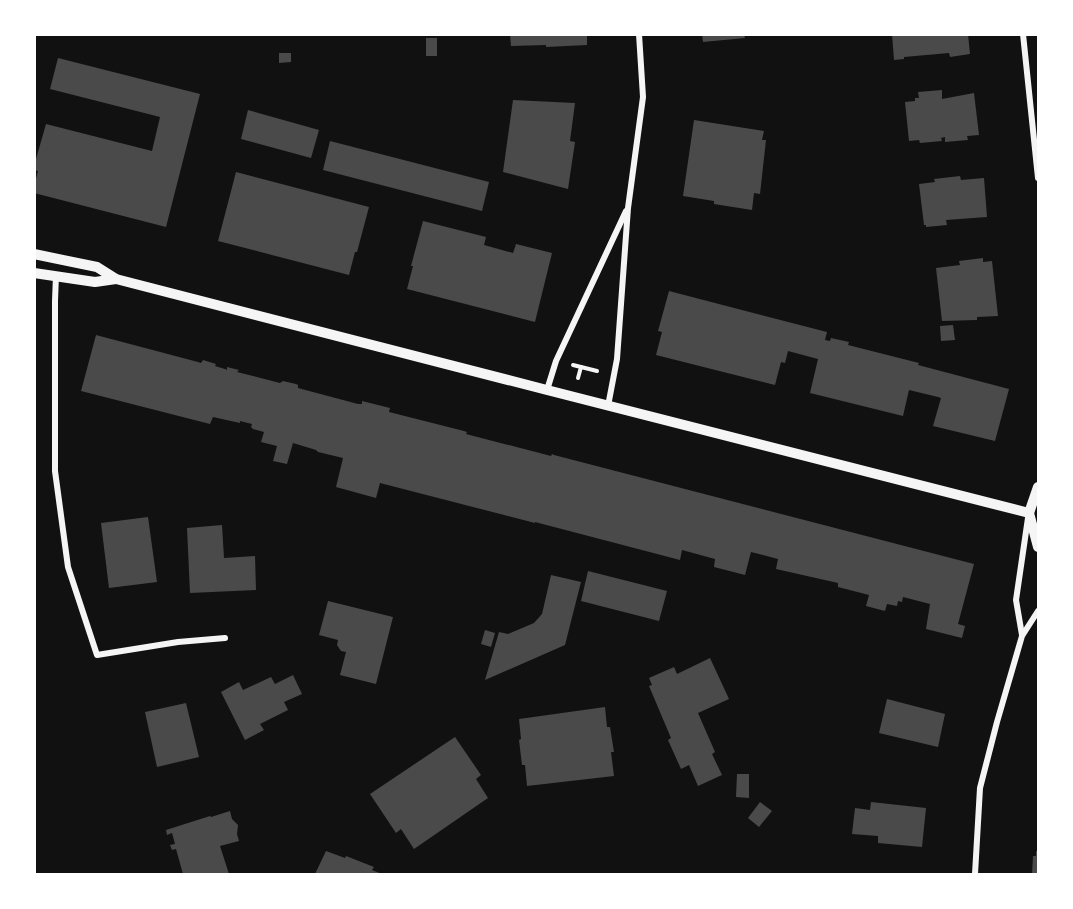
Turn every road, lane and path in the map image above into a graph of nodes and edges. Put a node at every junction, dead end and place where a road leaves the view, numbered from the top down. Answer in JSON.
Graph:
{"nodes":[{"id":1,"x":639,"y":34,"type":"edge"},
{"id":2,"x":1023,"y":34,"type":"edge"},
{"id":3,"x":1038,"y":178,"type":"edge"},
{"id":4,"x":628,"y":208,"type":"junction"},
{"id":5,"x":34,"y":254,"type":"edge"},
{"id":6,"x":34,"y":273,"type":"edge"},
{"id":7,"x":56,"y":275,"type":"junction"},
{"id":8,"x":116,"y":279,"type":"junction"},
{"id":9,"x":569,"y":364,"type":"dead end"},
{"id":10,"x":580,"y":367,"type":"junction"},
{"id":11,"x":602,"y":372,"type":"dead end"},
{"id":12,"x":577,"y":384,"type":"dead end"},
{"id":13,"x":547,"y":390,"type":"junction"},
{"id":14,"x":608,"y":406,"type":"junction"},
{"id":15,"x":1038,"y":486,"type":"edge"},
{"id":16,"x":1029,"y":513,"type":"junction"},
{"id":17,"x":1038,"y":547,"type":"edge"},
{"id":18,"x":1038,"y":611,"type":"edge"},
{"id":19,"x":1022,"y":636,"type":"junction"},
{"id":20,"x":225,"y":638,"type":"dead end"},
{"id":21,"x":975,"y":874,"type":"edge"}],
"edges":[{"from":1,"to":4,"type":"street"},
{"from":2,"to":3,"type":"street"},
{"from":4,"to":13,"type":"street"},
{"from":4,"to":14,"type":"street"},
{"from":5,"to":8,"type":"street"},
{"from":6,"to":7,"type":"street"},
{"from":7,"to":8,"type":"street"},
{"from":7,"to":20,"type":"street"},
{"from":8,"to":13,"type":"street"},
{"from":9,"to":10,"type":"path"},
{"from":10,"to":11,"type":"path"},
{"from":10,"to":12,"type":"path"},
{"from":13,"to":14,"type":"street"},
{"from":14,"to":16,"type":"street"},
{"from":15,"to":16,"type":"street"},
{"from":16,"to":17,"type":"street"},
{"from":16,"to":19,"type":"street"},
{"from":18,"to":19,"type":"street"},
{"from":19,"to":21,"type":"street"}]}
